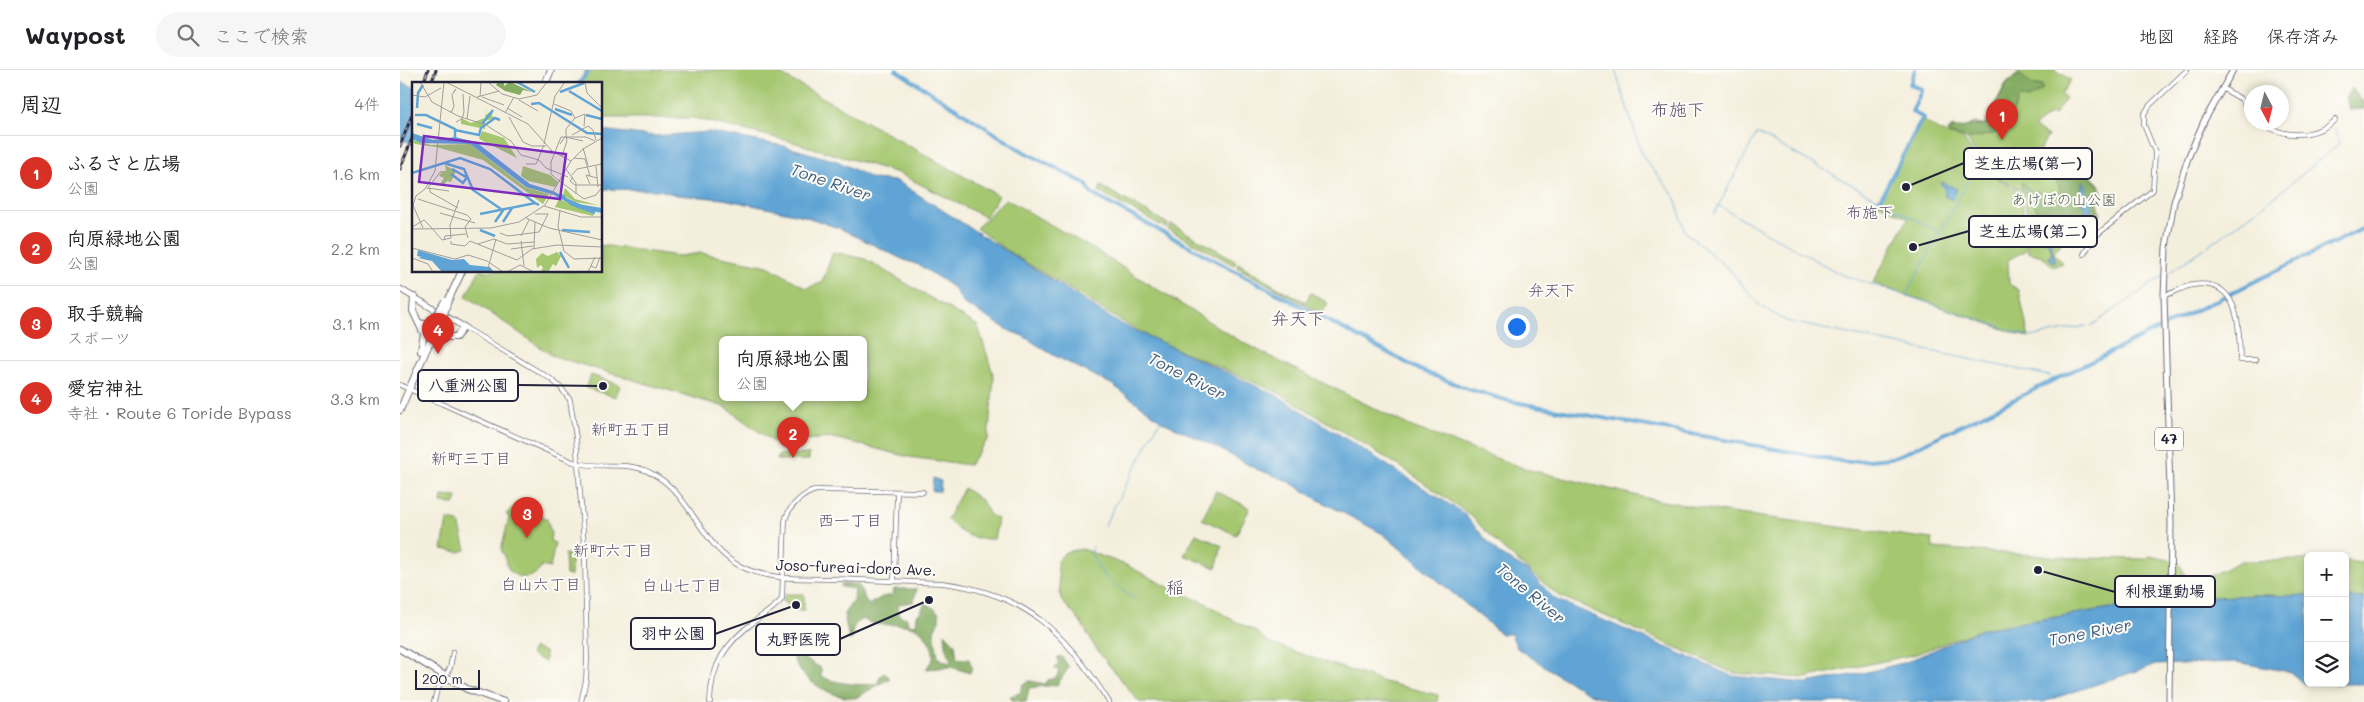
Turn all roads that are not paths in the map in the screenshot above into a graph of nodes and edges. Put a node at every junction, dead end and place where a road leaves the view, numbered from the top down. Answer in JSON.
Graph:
{"nodes":[{"id":1,"x":553,"y":70,"type":"edge"},
{"id":2,"x":2187,"y":70,"type":"edge"},
{"id":3,"x":2233,"y":70,"type":"edge"},
{"id":4,"x":547,"y":82,"type":"edge"},
{"id":5,"x":2222,"y":88,"type":"junction"},
{"id":6,"x":2244,"y":102,"type":"edge"},
{"id":7,"x":2334,"y":120,"type":"dead end"},
{"id":8,"x":2274,"y":130,"type":"edge"},
{"id":9,"x":2084,"y":254,"type":"dead end"},
{"id":10,"x":460,"y":272,"type":"edge"},
{"id":11,"x":400,"y":289,"type":"edge"},
{"id":12,"x":2164,"y":295,"type":"junction"},
{"id":13,"x":414,"y":297,"type":"junction"},
{"id":14,"x":438,"y":321,"type":"junction"},
{"id":15,"x":418,"y":322,"type":"junction"},
{"id":16,"x":464,"y":327,"type":"junction"},
{"id":17,"x":449,"y":338,"type":"junction"},
{"id":18,"x":423,"y":352,"type":"junction"},
{"id":19,"x":2256,"y":360,"type":"dead end"},
{"id":20,"x":404,"y":387,"type":"edge"},
{"id":21,"x":400,"y":401,"type":"edge"},
{"id":22,"x":400,"y":410,"type":"edge"},
{"id":23,"x":578,"y":464,"type":"junction"},
{"id":24,"x":897,"y":492,"type":"junction"},
{"id":25,"x":923,"y":492,"type":"dead end"},
{"id":26,"x":783,"y":578,"type":"junction"},
{"id":27,"x":894,"y":581,"type":"junction"},
{"id":28,"x":400,"y":649,"type":"edge"},
{"id":29,"x":453,"y":652,"type":"dead end"},
{"id":30,"x":445,"y":676,"type":"junction"},
{"id":31,"x":434,"y":702,"type":"edge"},
{"id":32,"x":504,"y":702,"type":"edge"},
{"id":33,"x":581,"y":702,"type":"edge"},
{"id":34,"x":710,"y":702,"type":"edge"},
{"id":35,"x":1109,"y":702,"type":"edge"},
{"id":36,"x":2169,"y":702,"type":"edge"}],
"edges":[{"from":1,"to":4,"type":"highway"},
{"from":2,"to":9,"type":"street"},
{"from":3,"to":5,"type":"main road","number":"47"},
{"from":5,"to":6,"type":"street"},
{"from":5,"to":12,"type":"main road","number":"47"},
{"from":7,"to":8,"type":"street"},
{"from":10,"to":14,"type":"highway","bridge":true},
{"from":11,"to":13,"type":"main road"},
{"from":12,"to":19,"type":"street"},
{"from":12,"to":36,"type":"main road","number":"47"},
{"from":13,"to":15,"type":"highway"},
{"from":13,"to":16,"type":"main road"},
{"from":14,"to":15,"type":"highway"},
{"from":14,"to":17,"type":"highway"},
{"from":14,"to":18,"type":"highway"},
{"from":15,"to":18,"type":"highway"},
{"from":16,"to":17,"type":"highway"},
{"from":16,"to":23,"type":"street"},
{"from":17,"to":18,"type":"highway"},
{"from":18,"to":20,"type":"highway"},
{"from":20,"to":21,"type":"highway"},
{"from":20,"to":22,"type":"highway"},
{"from":20,"to":23,"type":"street","name":"Joso-fureai-doro Ave."},
{"from":23,"to":26,"type":"street","name":"Joso-fureai-doro Ave."},
{"from":23,"to":33,"type":"street"},
{"from":24,"to":25,"type":"street"},
{"from":24,"to":26,"type":"street"},
{"from":24,"to":27,"type":"street"},
{"from":26,"to":27,"type":"street","name":"Joso-fureai-doro Ave."},
{"from":26,"to":34,"type":"street"},
{"from":27,"to":35,"type":"street","name":"Joso-fureai-doro Ave."},
{"from":28,"to":30,"type":"highway"},
{"from":29,"to":30,"type":"street"},
{"from":30,"to":31,"type":"street"},
{"from":30,"to":32,"type":"highway"}]}
